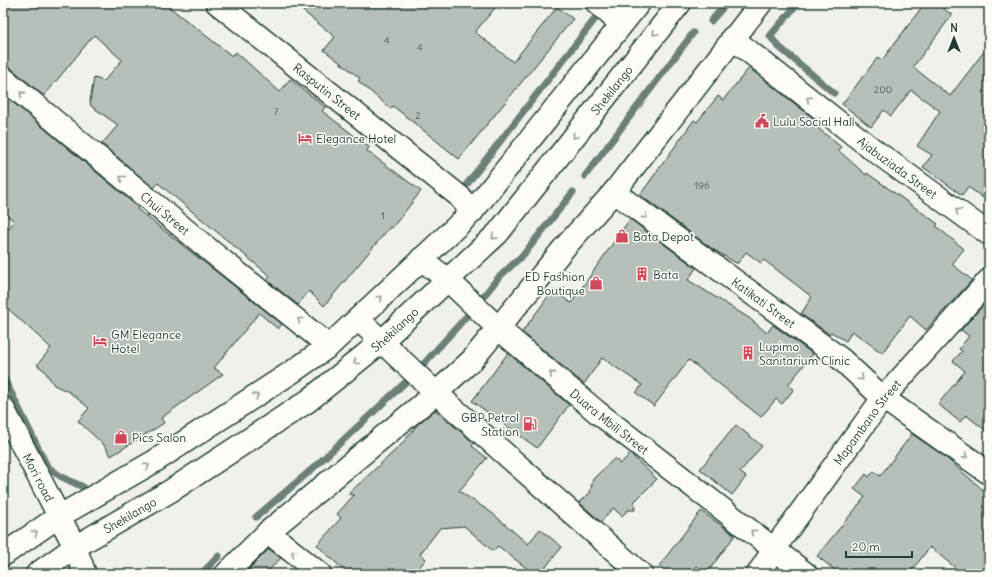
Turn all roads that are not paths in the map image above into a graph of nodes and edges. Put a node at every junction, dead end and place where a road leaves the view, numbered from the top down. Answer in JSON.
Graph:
{"nodes":[{"id":1,"x":217,"y":3,"type":"edge"},
{"id":2,"x":597,"y":3,"type":"edge"},
{"id":3,"x":639,"y":3,"type":"edge"},
{"id":4,"x":680,"y":3,"type":"edge"},
{"id":5,"x":761,"y":3,"type":"edge"},
{"id":6,"x":621,"y":24,"type":"junction"},
{"id":7,"x":732,"y":38,"type":"junction"},
{"id":8,"x":3,"y":78,"type":"edge"},
{"id":9,"x":614,"y":192,"type":"junction"},
{"id":10,"x":472,"y":212,"type":"junction"},
{"id":11,"x":989,"y":234,"type":"edge"},
{"id":12,"x":421,"y":259,"type":"junction"},
{"id":13,"x":448,"y":280,"type":"junction"},
{"id":14,"x":989,"y":280,"type":"edge"},
{"id":15,"x":358,"y":319,"type":"junction"},
{"id":16,"x":499,"y":329,"type":"junction"},
{"id":17,"x":381,"y":342,"type":"junction"},
{"id":18,"x":329,"y":346,"type":"junction"},
{"id":19,"x":436,"y":393,"type":"junction"},
{"id":20,"x":883,"y":398,"type":"junction"},
{"id":21,"x":3,"y":408,"type":"edge"},
{"id":22,"x":989,"y":473,"type":"edge"},
{"id":23,"x":58,"y":517,"type":"junction"},
{"id":24,"x":268,"y":532,"type":"junction"},
{"id":25,"x":75,"y":547,"type":"junction"},
{"id":26,"x":774,"y":549,"type":"junction"},
{"id":27,"x":3,"y":555,"type":"edge"},
{"id":28,"x":37,"y":574,"type":"edge"},
{"id":29,"x":85,"y":574,"type":"edge"},
{"id":30,"x":226,"y":574,"type":"edge"},
{"id":31,"x":320,"y":574,"type":"edge"},
{"id":32,"x":641,"y":574,"type":"edge"},
{"id":33,"x":758,"y":574,"type":"edge"},
{"id":34,"x":806,"y":574,"type":"edge"}],
"edges":[{"from":1,"to":10,"type":"street","name":"Rasputin Street"},
{"from":2,"to":6,"type":"street"},
{"from":3,"to":6,"type":"street"},
{"from":4,"to":13,"type":"street","name":"Shekilango","one_way":true},
{"from":5,"to":7,"type":"street"},
{"from":6,"to":10,"type":"street"},
{"from":7,"to":9,"type":"street"},
{"from":11,"to":7,"type":"street","name":"Ajabuziada Street","one_way":true},
{"from":18,"to":8,"type":"street","name":"Chui Street","one_way":true},
{"from":9,"to":16,"type":"street"},
{"from":9,"to":20,"type":"street","name":"Katikati Street","one_way":true},
{"from":10,"to":12,"type":"street"},
{"from":12,"to":13,"type":"street","name":"Duara Mbili Street"},
{"from":15,"to":12,"type":"street","one_way":true},
{"from":13,"to":16,"type":"street","name":"Duara Mbili Street"},
{"from":13,"to":17,"type":"street","name":"Shekilango"},
{"from":14,"to":20,"type":"street","name":"Mapambano Street"},
{"from":15,"to":17,"type":"street"},
{"from":15,"to":18,"type":"street"},
{"from":16,"to":19,"type":"street"},
{"from":26,"to":16,"type":"street","name":"Duara Mbili Street","one_way":true},
{"from":17,"to":19,"type":"street"},
{"from":17,"to":25,"type":"street","name":"Shekilango","one_way":true},
{"from":23,"to":18,"type":"street","one_way":true},
{"from":19,"to":24,"type":"street"},
{"from":19,"to":32,"type":"street"},
{"from":20,"to":22,"type":"street","name":"Katikati Street","one_way":true},
{"from":20,"to":26,"type":"street","name":"Mapambano Street"},
{"from":21,"to":23,"type":"street","name":"Mori road"},
{"from":23,"to":25,"type":"street","name":"Mori road"},
{"from":27,"to":23,"type":"street","one_way":true},
{"from":24,"to":30,"type":"street"},
{"from":31,"to":24,"type":"street","one_way":true},
{"from":25,"to":28,"type":"street","name":"Shekilango"},
{"from":25,"to":29,"type":"street","name":"Mori road"},
{"from":26,"to":33,"type":"street","name":"Mapambano Street"},
{"from":26,"to":34,"type":"street","name":"Duara Mbili Street"}]}
